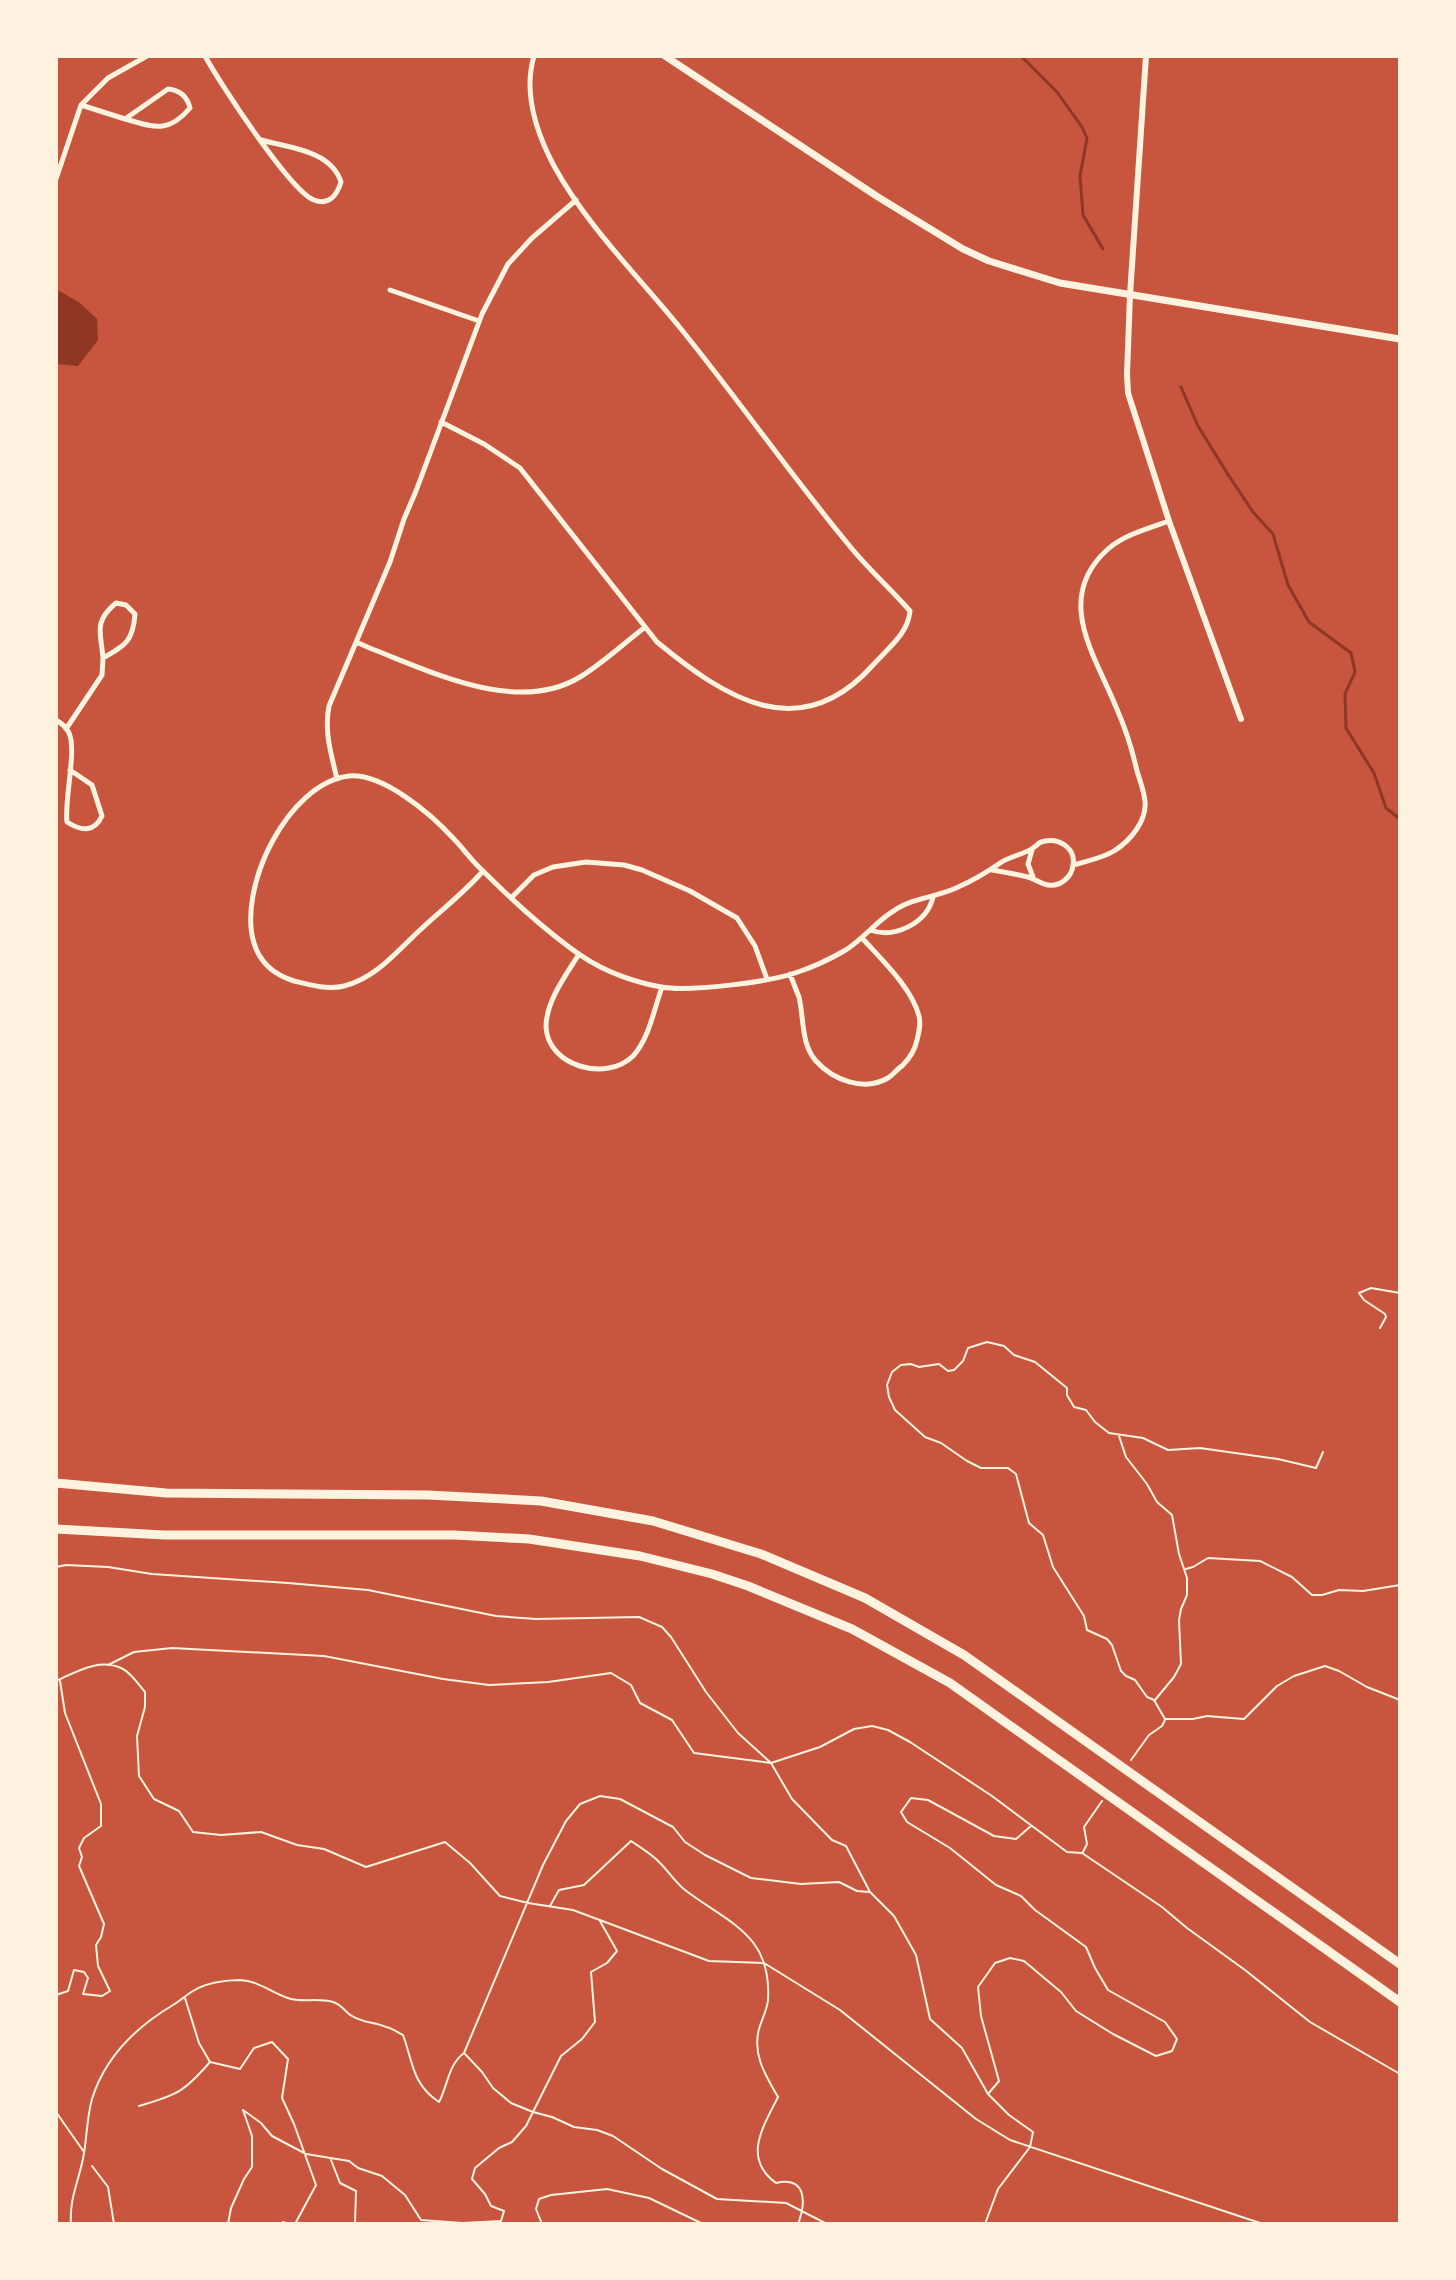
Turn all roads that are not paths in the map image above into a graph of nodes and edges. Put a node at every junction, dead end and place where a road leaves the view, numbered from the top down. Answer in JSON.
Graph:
{"nodes":[{"id":1,"x":147,"y":56,"type":"edge"},
{"id":2,"x":205,"y":56,"type":"edge"},
{"id":3,"x":534,"y":56,"type":"edge"},
{"id":4,"x":665,"y":56,"type":"edge"},
{"id":5,"x":1146,"y":56,"type":"edge"},
{"id":6,"x":81,"y":105,"type":"junction"},
{"id":7,"x":125,"y":119,"type":"junction"},
{"id":8,"x":261,"y":140,"type":"junction"},
{"id":9,"x":56,"y":179,"type":"edge"},
{"id":10,"x":576,"y":200,"type":"junction"},
{"id":11,"x":390,"y":290,"type":"dead end"},
{"id":12,"x":1130,"y":295,"type":"junction"},
{"id":13,"x":479,"y":321,"type":"junction"},
{"id":14,"x":1400,"y":339,"type":"edge"},
{"id":15,"x":441,"y":422,"type":"junction"},
{"id":16,"x":1169,"y":521,"type":"junction"},
{"id":17,"x":644,"y":628,"type":"junction"},
{"id":18,"x":356,"y":642,"type":"junction"},
{"id":19,"x":103,"y":658,"type":"junction"},
{"id":20,"x":1241,"y":719,"type":"dead end"},
{"id":21,"x":56,"y":720,"type":"edge"},
{"id":22,"x":66,"y":729,"type":"junction"},
{"id":23,"x":70,"y":770,"type":"junction"},
{"id":24,"x":337,"y":779,"type":"junction"},
{"id":25,"x":1033,"y":849,"type":"junction"},
{"id":26,"x":1074,"y":865,"type":"junction"},
{"id":27,"x":992,"y":870,"type":"junction"},
{"id":28,"x":483,"y":871,"type":"junction"},
{"id":29,"x":1034,"y":879,"type":"junction"},
{"id":30,"x":933,"y":897,"type":"junction"},
{"id":31,"x":511,"y":898,"type":"junction"},
{"id":32,"x":870,"y":930,"type":"junction"},
{"id":33,"x":862,"y":938,"type":"junction"},
{"id":34,"x":579,"y":954,"type":"junction"},
{"id":35,"x":790,"y":974,"type":"junction"},
{"id":36,"x":767,"y":979,"type":"junction"},
{"id":37,"x":662,"y":987,"type":"junction"},
{"id":38,"x":56,"y":1483,"type":"edge"},
{"id":39,"x":56,"y":1529,"type":"edge"},
{"id":40,"x":1400,"y":1964,"type":"edge"},
{"id":41,"x":1400,"y":2002,"type":"edge"}],
"edges":[{"from":1,"to":6,"type":"street"},
{"from":2,"to":8,"type":"street"},
{"from":3,"to":10,"type":"street"},
{"from":4,"to":12,"type":"main road"},
{"from":5,"to":12,"type":"street"},
{"from":6,"to":7,"type":"street"},
{"from":6,"to":9,"type":"street"},
{"from":7,"to":7,"type":"street"},
{"from":8,"to":8,"type":"street"},
{"from":10,"to":13,"type":"street"},
{"from":10,"to":17,"type":"street"},
{"from":11,"to":13,"type":"street"},
{"from":12,"to":14,"type":"main road"},
{"from":12,"to":16,"type":"street"},
{"from":13,"to":15,"type":"street"},
{"from":15,"to":17,"type":"street"},
{"from":15,"to":18,"type":"street"},
{"from":16,"to":20,"type":"street"},
{"from":16,"to":26,"type":"street"},
{"from":17,"to":18,"type":"street"},
{"from":18,"to":24,"type":"street"},
{"from":19,"to":19,"type":"street"},
{"from":19,"to":22,"type":"street"},
{"from":21,"to":22,"type":"street"},
{"from":22,"to":23,"type":"street"},
{"from":23,"to":23,"type":"street"},
{"from":24,"to":28,"type":"street"},
{"from":24,"to":28,"type":"street"},
{"from":25,"to":26,"type":"street"},
{"from":25,"to":27,"type":"street"},
{"from":25,"to":29,"type":"street"},
{"from":26,"to":29,"type":"street"},
{"from":27,"to":29,"type":"street"},
{"from":27,"to":30,"type":"street"},
{"from":28,"to":31,"type":"street"},
{"from":30,"to":32,"type":"street"},
{"from":30,"to":32,"type":"street"},
{"from":31,"to":34,"type":"street"},
{"from":31,"to":36,"type":"street"},
{"from":32,"to":33,"type":"street"},
{"from":33,"to":35,"type":"street"},
{"from":33,"to":35,"type":"street"},
{"from":34,"to":37,"type":"street"},
{"from":34,"to":37,"type":"street"},
{"from":35,"to":36,"type":"street"},
{"from":36,"to":37,"type":"street"},
{"from":38,"to":40,"type":"highway"},
{"from":39,"to":41,"type":"highway"}]}
